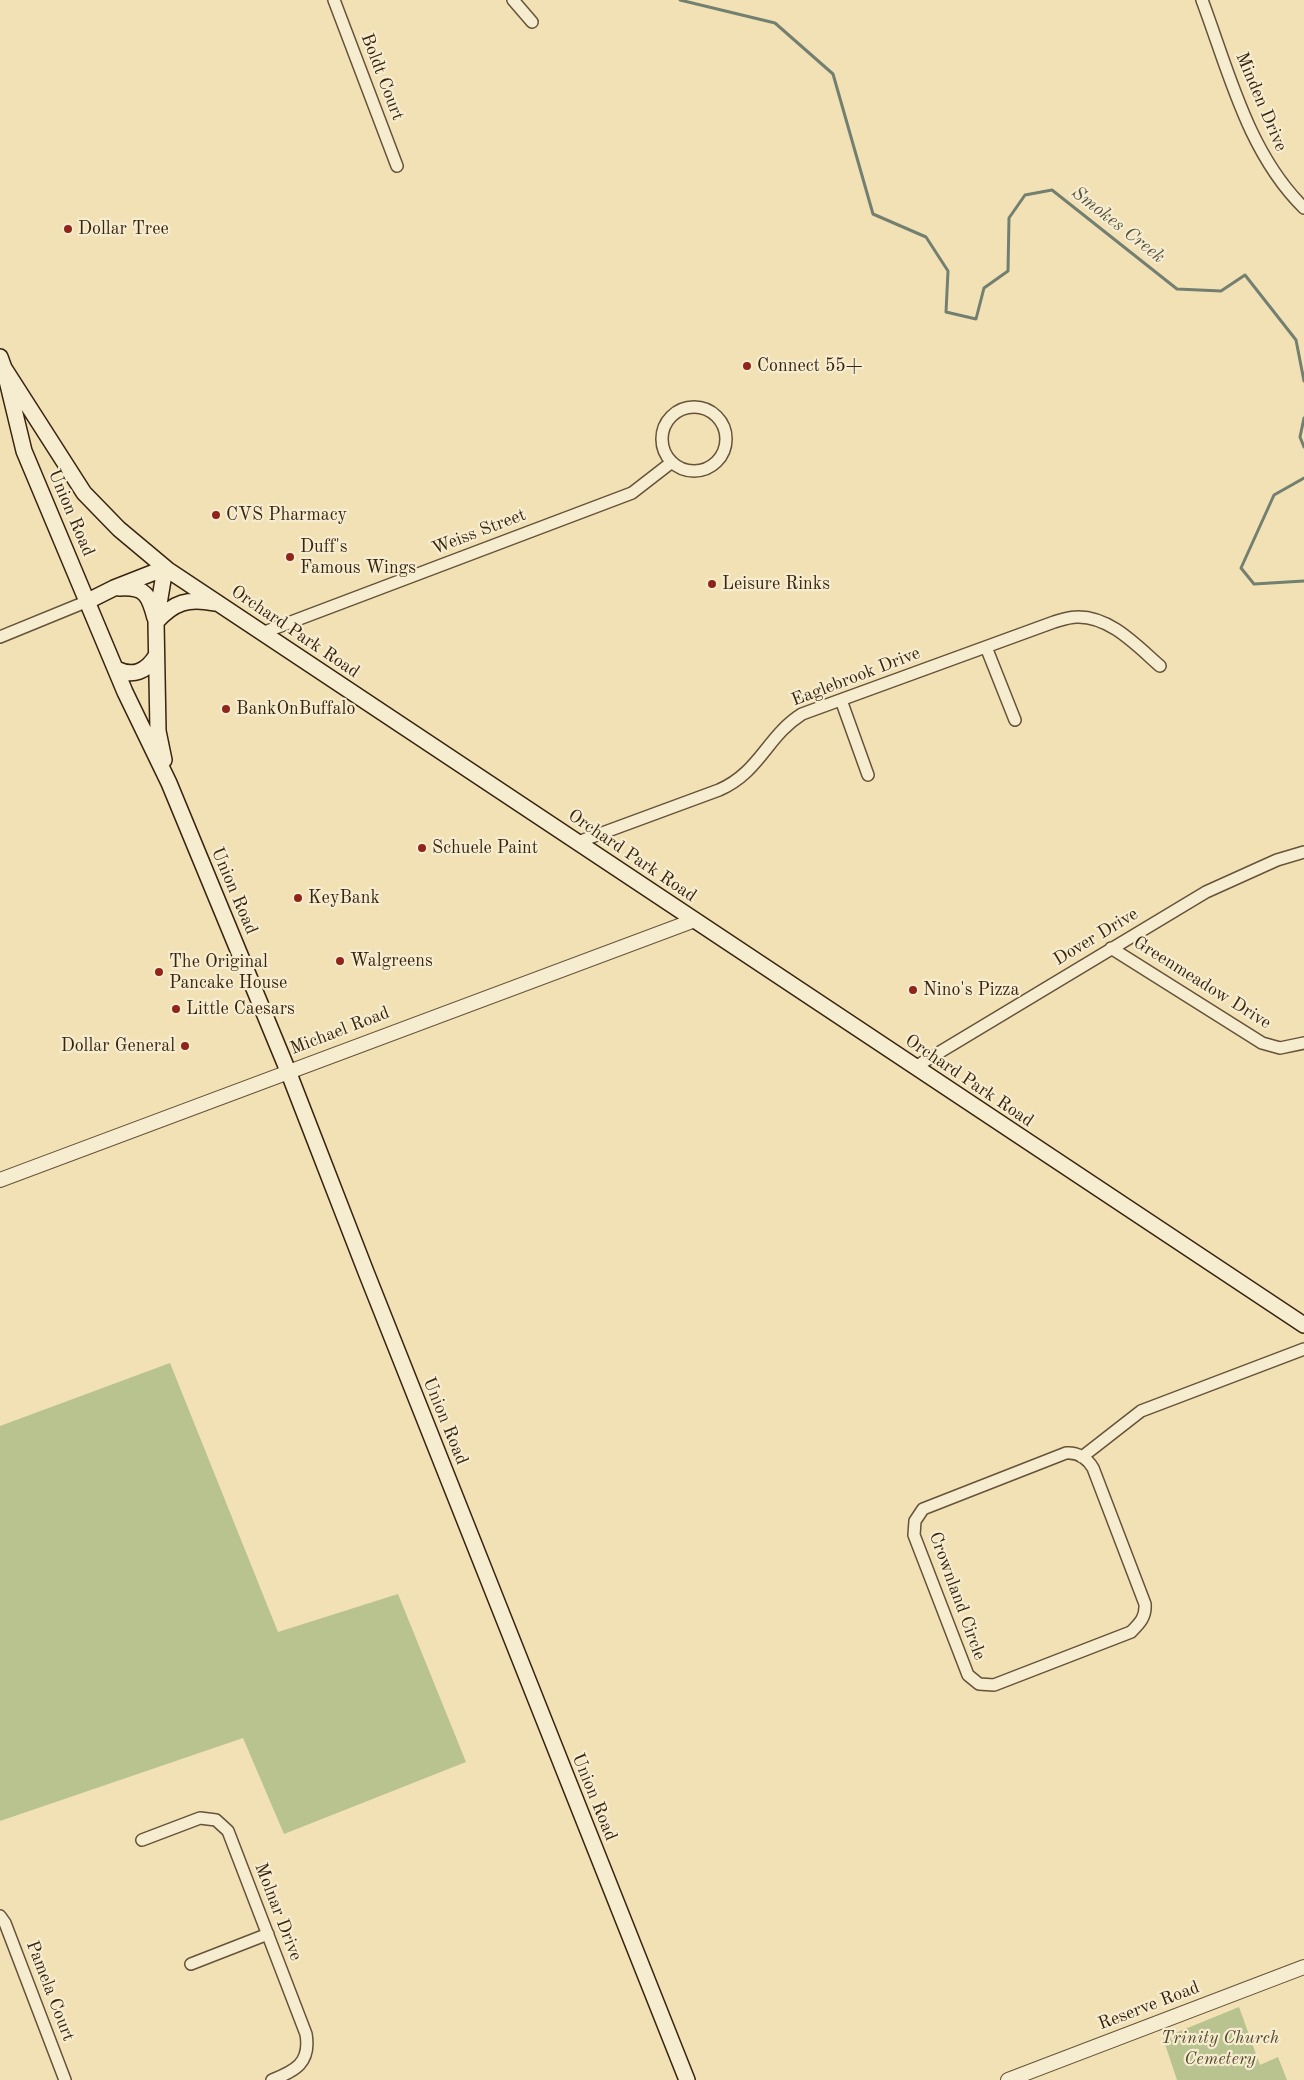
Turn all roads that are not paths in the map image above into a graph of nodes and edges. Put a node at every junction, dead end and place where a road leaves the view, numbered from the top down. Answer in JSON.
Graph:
{"nodes":[{"id":1,"x":334,"y":0,"type":"edge"},
{"id":2,"x":513,"y":0,"type":"edge"},
{"id":3,"x":1202,"y":0,"type":"edge"},
{"id":4,"x":532,"y":22,"type":"dead end"},
{"id":5,"x":397,"y":166,"type":"dead end"},
{"id":6,"x":1304,"y":208,"type":"edge"},
{"id":7,"x":2,"y":363,"type":"edge"},
{"id":8,"x":672,"y":462,"type":"junction"},
{"id":9,"x":165,"y":568,"type":"junction"},
{"id":10,"x":114,"y":588,"type":"junction"},
{"id":11,"x":88,"y":601,"type":"junction"},
{"id":12,"x":217,"y":603,"type":"junction"},
{"id":13,"x":156,"y":622,"type":"junction"},
{"id":14,"x":262,"y":633,"type":"junction"},
{"id":15,"x":0,"y":636,"type":"edge"},
{"id":16,"x":986,"y":647,"type":"junction"},
{"id":17,"x":156,"y":656,"type":"junction"},
{"id":18,"x":1160,"y":666,"type":"dead end"},
{"id":19,"x":116,"y":669,"type":"junction"},
{"id":20,"x":841,"y":700,"type":"junction"},
{"id":21,"x":1015,"y":720,"type":"dead end"},
{"id":22,"x":868,"y":774,"type":"dead end"},
{"id":23,"x":166,"y":777,"type":"junction"},
{"id":24,"x":578,"y":842,"type":"junction"},
{"id":25,"x":1304,"y":852,"type":"edge"},
{"id":26,"x":695,"y":920,"type":"junction"},
{"id":27,"x":1111,"y":948,"type":"junction"},
{"id":28,"x":1304,"y":1043,"type":"edge"},
{"id":29,"x":914,"y":1067,"type":"junction"},
{"id":30,"x":288,"y":1071,"type":"junction"},
{"id":31,"x":0,"y":1180,"type":"edge"},
{"id":32,"x":1304,"y":1325,"type":"edge"},
{"id":33,"x":1304,"y":1349,"type":"edge"},
{"id":34,"x":1082,"y":1457,"type":"junction"},
{"id":35,"x":142,"y":1840,"type":"dead end"},
{"id":36,"x":0,"y":1916,"type":"edge"},
{"id":37,"x":268,"y":1934,"type":"junction"},
{"id":38,"x":191,"y":1964,"type":"dead end"},
{"id":39,"x":1304,"y":1967,"type":"edge"},
{"id":40,"x":65,"y":2080,"type":"edge"},
{"id":41,"x":272,"y":2080,"type":"edge"},
{"id":42,"x":686,"y":2080,"type":"edge"},
{"id":43,"x":1008,"y":2080,"type":"edge"}],
"edges":[{"from":1,"to":5,"type":"street","name":"Boldt Court"},
{"from":2,"to":4,"type":"street"},
{"from":3,"to":6,"type":"street","name":"Minden Drive"},
{"from":7,"to":9,"type":"main road","name":"Orchard Park Road"},
{"from":7,"to":11,"type":"main road","name":"Union Road"},
{"from":8,"to":8,"type":"street"},
{"from":8,"to":14,"type":"street","name":"Weiss Street"},
{"from":9,"to":10,"type":"main road"},
{"from":9,"to":12,"type":"main road","name":"Orchard Park Road"},
{"from":9,"to":13,"type":"main road","name":"Union Road"},
{"from":10,"to":11,"type":"main road"},
{"from":10,"to":13,"type":"main road"},
{"from":11,"to":15,"type":"street"},
{"from":11,"to":19,"type":"main road","name":"Union Road"},
{"from":12,"to":13,"type":"main road"},
{"from":12,"to":14,"type":"main road","name":"Orchard Park Road"},
{"from":13,"to":17,"type":"main road","name":"Union Road"},
{"from":14,"to":24,"type":"main road","name":"Orchard Park Road"},
{"from":16,"to":18,"type":"street","name":"Eaglebrook Drive"},
{"from":16,"to":20,"type":"street","name":"Eaglebrook Drive"},
{"from":16,"to":21,"type":"street"},
{"from":17,"to":19,"type":"main road"},
{"from":17,"to":23,"type":"main road","name":"Union Road"},
{"from":19,"to":23,"type":"main road","name":"Union Road"},
{"from":20,"to":22,"type":"street"},
{"from":20,"to":24,"type":"street","name":"Eaglebrook Drive"},
{"from":23,"to":30,"type":"main road","name":"Union Road"},
{"from":24,"to":26,"type":"main road","name":"Orchard Park Road"},
{"from":25,"to":27,"type":"street","name":"Dover Drive"},
{"from":26,"to":29,"type":"main road","name":"Orchard Park Road"},
{"from":26,"to":30,"type":"street","name":"Michael Road"},
{"from":27,"to":28,"type":"street","name":"Greenmeadow Drive"},
{"from":27,"to":29,"type":"street","name":"Dover Drive"},
{"from":29,"to":32,"type":"main road","name":"Orchard Park Road"},
{"from":30,"to":31,"type":"street","name":"Michael Road"},
{"from":30,"to":42,"type":"main road","name":"Union Road"},
{"from":33,"to":34,"type":"street"},
{"from":34,"to":34,"type":"street","name":"Crownland Circle"},
{"from":35,"to":37,"type":"street","name":"Molnar Drive"},
{"from":36,"to":40,"type":"street","name":"Pamela Court"},
{"from":37,"to":38,"type":"street"},
{"from":37,"to":41,"type":"street","name":"Molnar Drive"},
{"from":39,"to":43,"type":"street","name":"Reserve Road"}]}
